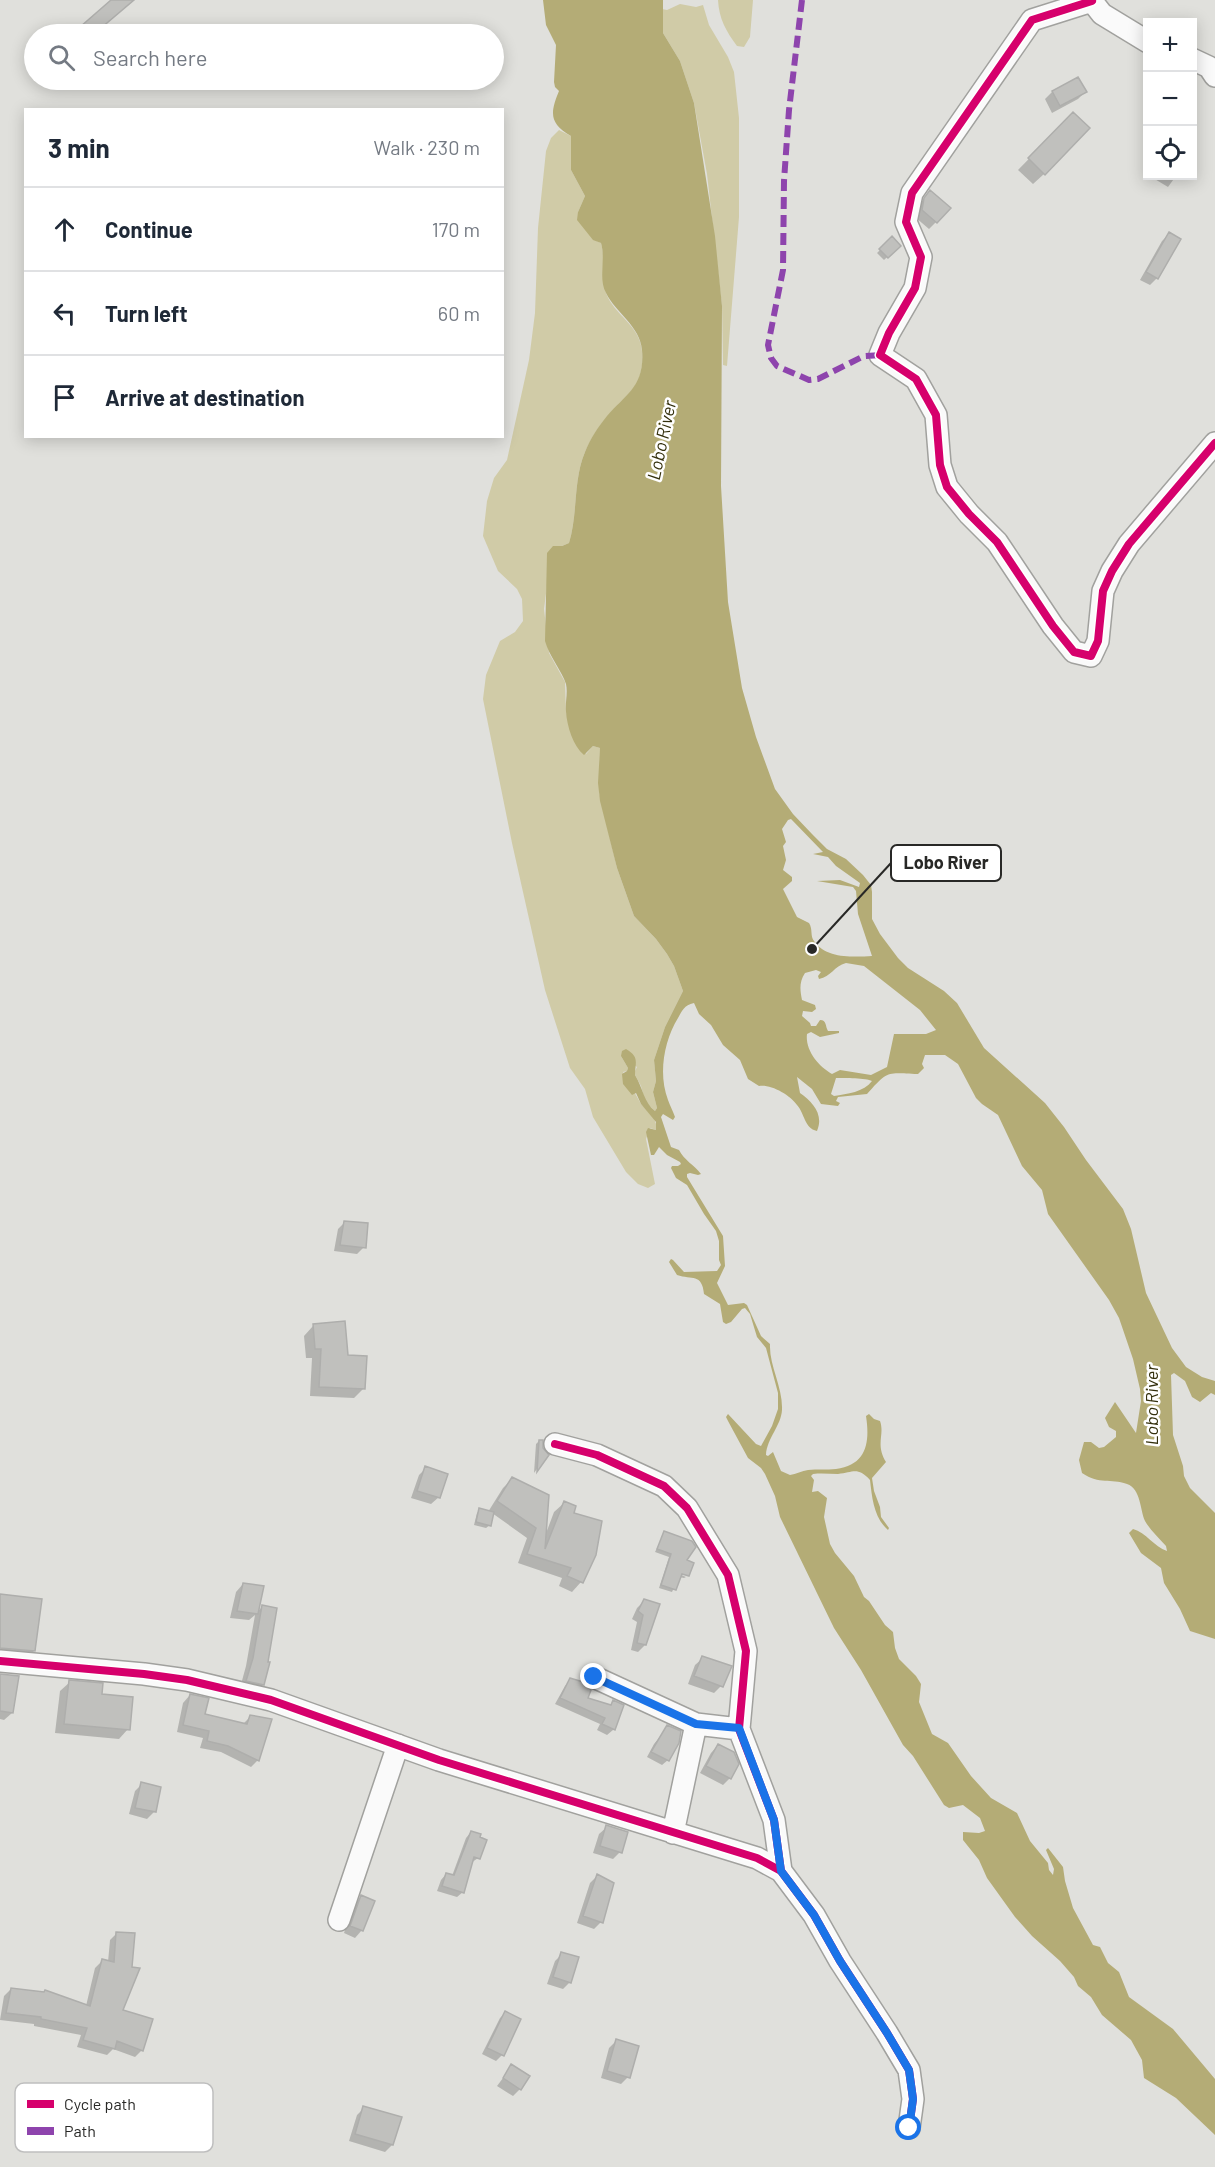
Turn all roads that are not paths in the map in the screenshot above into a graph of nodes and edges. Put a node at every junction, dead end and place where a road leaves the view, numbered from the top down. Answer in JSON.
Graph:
{"nodes":[{"id":1,"x":1091,"y":1,"type":"edge"},
{"id":2,"x":1143,"y":39,"type":"edge"},
{"id":3,"x":1197,"y":61,"type":"edge"},
{"id":4,"x":1215,"y":76,"type":"edge"},
{"id":5,"x":1215,"y":443,"type":"edge"},
{"id":6,"x":555,"y":1444,"type":"dead end"},
{"id":7,"x":0,"y":1661,"type":"edge"},
{"id":8,"x":594,"y":1677,"type":"dead end"},
{"id":9,"x":696,"y":1724,"type":"junction"},
{"id":10,"x":739,"y":1728,"type":"junction"},
{"id":11,"x":398,"y":1745,"type":"junction"},
{"id":12,"x":673,"y":1833,"type":"junction"},
{"id":13,"x":781,"y":1871,"type":"junction"},
{"id":14,"x":339,"y":1920,"type":"dead end"},
{"id":15,"x":909,"y":2128,"type":"dead end"}],
"edges":[{"from":1,"to":2,"type":"street"},
{"from":1,"to":5,"type":"street"},
{"from":3,"to":4,"type":"street"},
{"from":6,"to":10,"type":"street"},
{"from":7,"to":11,"type":"street"},
{"from":8,"to":9,"type":"street"},
{"from":9,"to":10,"type":"street"},
{"from":9,"to":12,"type":"street"},
{"from":10,"to":13,"type":"street"},
{"from":11,"to":12,"type":"street"},
{"from":11,"to":14,"type":"street"},
{"from":12,"to":13,"type":"street"},
{"from":13,"to":15,"type":"street"}]}
